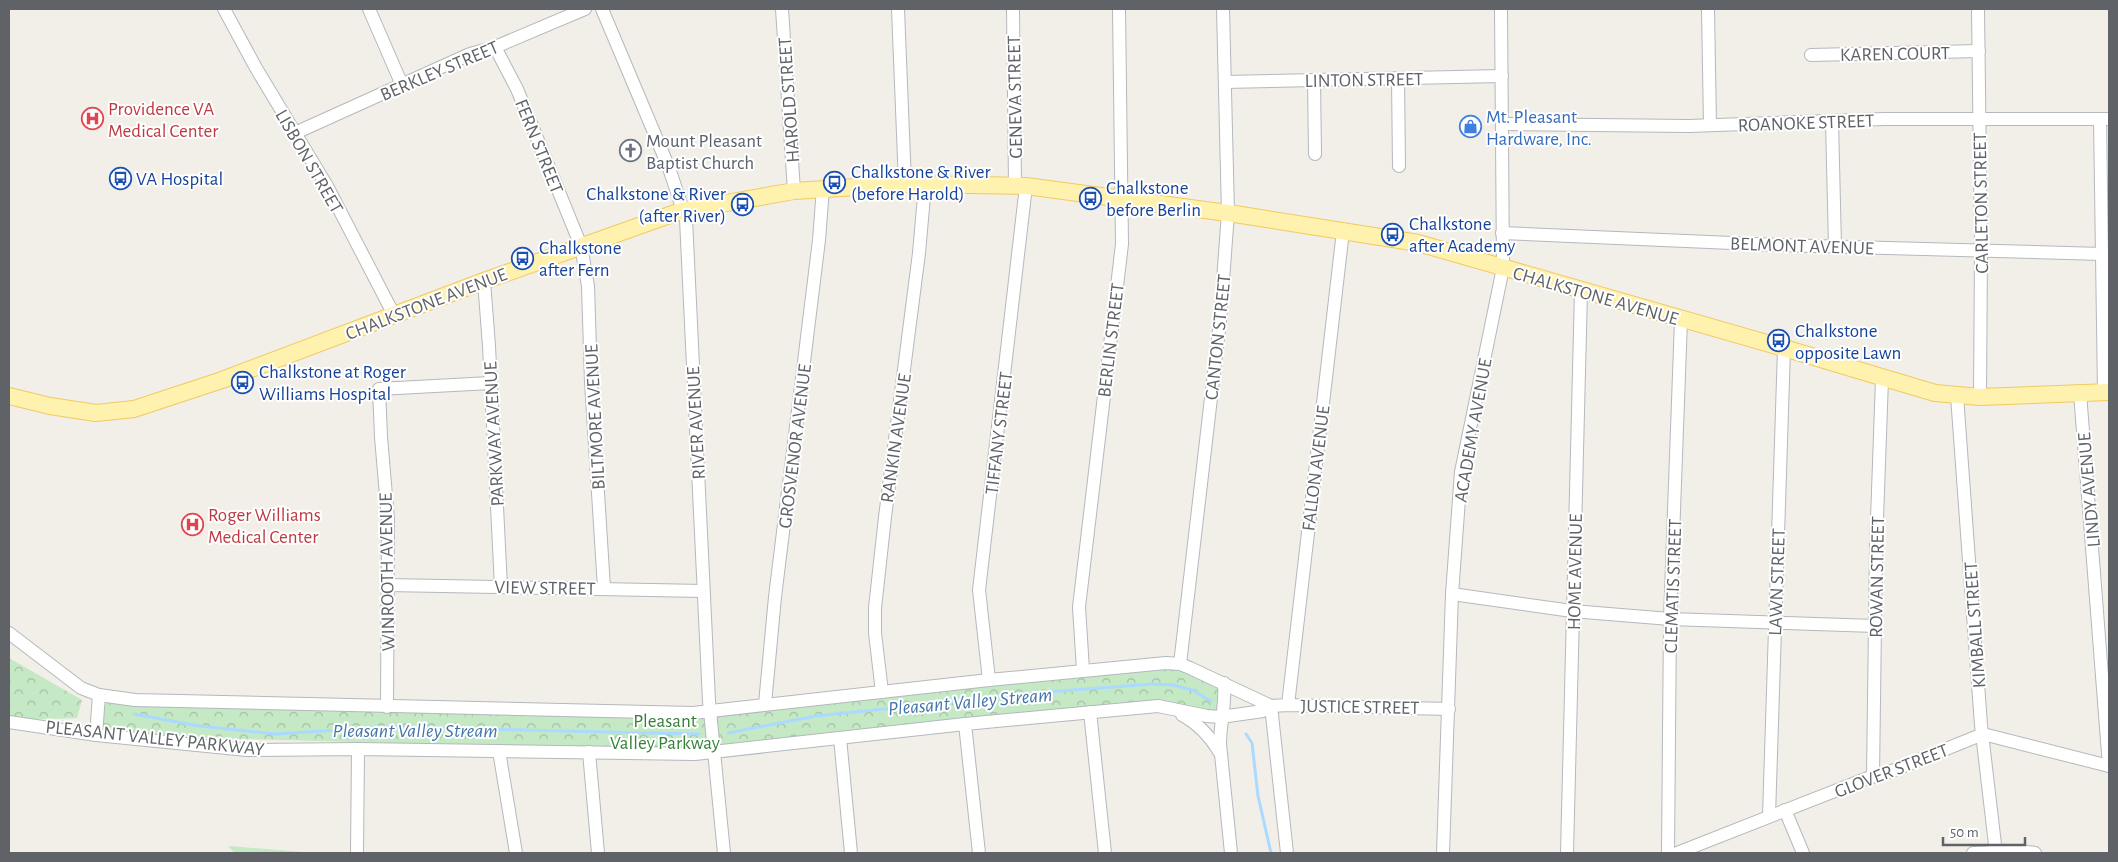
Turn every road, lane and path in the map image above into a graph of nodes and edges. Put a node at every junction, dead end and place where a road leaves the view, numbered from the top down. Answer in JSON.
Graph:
{"nodes":[{"id":1,"x":224,"y":9,"type":"edge"},
{"id":2,"x":369,"y":9,"type":"edge"},
{"id":3,"x":584,"y":9,"type":"edge"},
{"id":4,"x":602,"y":9,"type":"edge"},
{"id":5,"x":782,"y":9,"type":"edge"},
{"id":6,"x":898,"y":9,"type":"edge"},
{"id":7,"x":1013,"y":9,"type":"edge"},
{"id":8,"x":1119,"y":9,"type":"edge"},
{"id":9,"x":1223,"y":9,"type":"edge"},
{"id":10,"x":1501,"y":9,"type":"edge"},
{"id":11,"x":1708,"y":9,"type":"edge"},
{"id":12,"x":1978,"y":9,"type":"edge"},
{"id":13,"x":495,"y":47,"type":"junction"},
{"id":14,"x":1979,"y":52,"type":"junction"},
{"id":15,"x":1810,"y":55,"type":"dead end"},
{"id":16,"x":1502,"y":76,"type":"junction"},
{"id":17,"x":1398,"y":78,"type":"junction"},
{"id":18,"x":1314,"y":80,"type":"junction"},
{"id":19,"x":1225,"y":82,"type":"junction"},
{"id":20,"x":402,"y":85,"type":"junction"},
{"id":21,"x":2105,"y":119,"type":"edge"},
{"id":22,"x":1979,"y":120,"type":"junction"},
{"id":23,"x":1832,"y":122,"type":"junction"},
{"id":24,"x":1503,"y":124,"type":"junction"},
{"id":25,"x":1710,"y":125,"type":"junction"},
{"id":26,"x":295,"y":133,"type":"junction"},
{"id":27,"x":1315,"y":154,"type":"dead end"},
{"id":28,"x":1399,"y":166,"type":"dead end"},
{"id":29,"x":905,"y":184,"type":"junction"},
{"id":30,"x":925,"y":185,"type":"junction"},
{"id":31,"x":1021,"y":185,"type":"junction"},
{"id":32,"x":823,"y":188,"type":"junction"},
{"id":33,"x":794,"y":191,"type":"junction"},
{"id":34,"x":1122,"y":200,"type":"junction"},
{"id":35,"x":681,"y":211,"type":"junction"},
{"id":36,"x":1228,"y":213,"type":"junction"},
{"id":37,"x":1343,"y":231,"type":"junction"},
{"id":38,"x":1502,"y":233,"type":"junction"},
{"id":39,"x":581,"y":246,"type":"junction"},
{"id":40,"x":1835,"y":246,"type":"junction"},
{"id":41,"x":1981,"y":250,"type":"junction"},
{"id":42,"x":2103,"y":254,"type":"junction"},
{"id":43,"x":1503,"y":268,"type":"junction"},
{"id":44,"x":484,"y":281,"type":"junction"},
{"id":45,"x":1581,"y":291,"type":"junction"},
{"id":46,"x":394,"y":315,"type":"junction"},
{"id":47,"x":1681,"y":320,"type":"junction"},
{"id":48,"x":1784,"y":348,"type":"junction"},
{"id":49,"x":1882,"y":379,"type":"junction"},
{"id":50,"x":490,"y":383,"type":"junction"},
{"id":51,"x":2107,"y":392,"type":"edge"},
{"id":52,"x":2080,"y":393,"type":"junction"},
{"id":53,"x":9,"y":396,"type":"edge"},
{"id":54,"x":1957,"y":396,"type":"junction"},
{"id":55,"x":1980,"y":397,"type":"junction"},
{"id":56,"x":387,"y":585,"type":"junction"},
{"id":57,"x":501,"y":587,"type":"junction"},
{"id":58,"x":604,"y":588,"type":"junction"},
{"id":59,"x":703,"y":591,"type":"junction"},
{"id":60,"x":1452,"y":594,"type":"junction"},
{"id":61,"x":1572,"y":612,"type":"junction"},
{"id":62,"x":1670,"y":619,"type":"junction"},
{"id":63,"x":1774,"y":622,"type":"junction"},
{"id":64,"x":1875,"y":626,"type":"junction"},
{"id":65,"x":9,"y":633,"type":"edge"},
{"id":66,"x":1180,"y":664,"type":"junction"},
{"id":67,"x":1083,"y":670,"type":"junction"},
{"id":68,"x":989,"y":680,"type":"junction"},
{"id":69,"x":1224,"y":683,"type":"junction"},
{"id":70,"x":882,"y":692,"type":"junction"},
{"id":71,"x":99,"y":696,"type":"junction"},
{"id":72,"x":765,"y":704,"type":"junction"},
{"id":73,"x":1288,"y":705,"type":"junction"},
{"id":74,"x":1271,"y":706,"type":"junction"},
{"id":75,"x":387,"y":707,"type":"junction"},
{"id":76,"x":1168,"y":708,"type":"junction"},
{"id":77,"x":1449,"y":709,"type":"junction"},
{"id":78,"x":710,"y":712,"type":"junction"},
{"id":79,"x":1090,"y":712,"type":"junction"},
{"id":80,"x":1221,"y":717,"type":"junction"},
{"id":81,"x":9,"y":722,"type":"edge"},
{"id":82,"x":965,"y":724,"type":"junction"},
{"id":83,"x":1983,"y":734,"type":"junction"},
{"id":84,"x":96,"y":735,"type":"junction"},
{"id":85,"x":840,"y":738,"type":"junction"},
{"id":86,"x":358,"y":749,"type":"junction"},
{"id":87,"x":499,"y":751,"type":"junction"},
{"id":88,"x":589,"y":752,"type":"junction"},
{"id":89,"x":715,"y":752,"type":"junction"},
{"id":90,"x":1221,"y":755,"type":"junction"},
{"id":91,"x":2109,"y":766,"type":"edge"},
{"id":92,"x":1873,"y":776,"type":"junction"},
{"id":93,"x":1785,"y":810,"type":"junction"},
{"id":94,"x":1769,"y":816,"type":"junction"},
{"id":95,"x":1996,"y":852,"type":"edge"},
{"id":96,"x":357,"y":853,"type":"edge"},
{"id":97,"x":516,"y":853,"type":"edge"},
{"id":98,"x":598,"y":853,"type":"edge"},
{"id":99,"x":724,"y":853,"type":"edge"},
{"id":100,"x":851,"y":853,"type":"edge"},
{"id":101,"x":979,"y":853,"type":"edge"},
{"id":102,"x":1105,"y":853,"type":"edge"},
{"id":103,"x":1231,"y":853,"type":"edge"},
{"id":104,"x":1287,"y":853,"type":"edge"},
{"id":105,"x":1443,"y":853,"type":"edge"},
{"id":106,"x":1567,"y":853,"type":"edge"},
{"id":107,"x":1668,"y":853,"type":"edge"},
{"id":108,"x":1678,"y":853,"type":"edge"},
{"id":109,"x":1804,"y":853,"type":"edge"},
{"id":110,"x":1973,"y":853,"type":"edge"},
{"id":111,"x":2035,"y":853,"type":"edge"}],
"edges":[{"from":1,"to":26,"type":"street","name":"LISBON STREET"},
{"from":2,"to":20,"type":"street"},
{"from":3,"to":13,"type":"street","name":"BERKLEY STREET"},
{"from":4,"to":35,"type":"street","name":"RIVER AVENUE"},
{"from":5,"to":33,"type":"street","name":"HAROLD STREET"},
{"from":6,"to":29,"type":"street"},
{"from":7,"to":31,"type":"street","name":"GENEVA STREET"},
{"from":8,"to":34,"type":"street","name":"BERLIN STREET"},
{"from":9,"to":19,"type":"street","name":"CANTON STREET"},
{"from":10,"to":16,"type":"street","name":"ACADEMY AVENUE"},
{"from":11,"to":25,"type":"street"},
{"from":12,"to":14,"type":"street","name":"CARLETON STREET"},
{"from":13,"to":20,"type":"street","name":"BERKLEY STREET"},
{"from":13,"to":39,"type":"street","name":"FERN STREET"},
{"from":14,"to":15,"type":"street","name":"KAREN COURT"},
{"from":14,"to":22,"type":"street","name":"CARLETON STREET"},
{"from":16,"to":17,"type":"street","name":"LINTON STREET"},
{"from":16,"to":24,"type":"street","name":"ACADEMY AVENUE"},
{"from":17,"to":18,"type":"street","name":"LINTON STREET"},
{"from":17,"to":28,"type":"street"},
{"from":18,"to":19,"type":"street","name":"LINTON STREET"},
{"from":18,"to":27,"type":"street"},
{"from":19,"to":36,"type":"street","name":"CANTON STREET"},
{"from":20,"to":26,"type":"street","name":"BERKLEY STREET"},
{"from":21,"to":22,"type":"street","name":"ROANOKE STREET"},
{"from":21,"to":42,"type":"street"},
{"from":22,"to":23,"type":"street","name":"ROANOKE STREET"},
{"from":22,"to":41,"type":"street","name":"CARLETON STREET"},
{"from":23,"to":25,"type":"street","name":"ROANOKE STREET"},
{"from":23,"to":40,"type":"street"},
{"from":24,"to":25,"type":"street","name":"ROANOKE STREET"},
{"from":24,"to":38,"type":"street","name":"ACADEMY AVENUE"},
{"from":26,"to":46,"type":"street","name":"LISBON STREET"},
{"from":29,"to":30,"type":"main road","name":"CHALKSTONE AVENUE"},
{"from":29,"to":32,"type":"main road","name":"CHALKSTONE AVENUE"},
{"from":30,"to":31,"type":"main road","name":"CHALKSTONE AVENUE"},
{"from":30,"to":70,"type":"street","name":"RANKIN AVENUE"},
{"from":31,"to":34,"type":"main road","name":"CHALKSTONE AVENUE"},
{"from":31,"to":68,"type":"street","name":"TIFFANY STREET"},
{"from":32,"to":33,"type":"main road","name":"CHALKSTONE AVENUE"},
{"from":32,"to":72,"type":"street","name":"GROSVENOR AVENUE"},
{"from":33,"to":35,"type":"main road","name":"CHALKSTONE AVENUE"},
{"from":34,"to":36,"type":"main road","name":"CHALKSTONE AVENUE"},
{"from":34,"to":67,"type":"street","name":"BERLIN STREET"},
{"from":35,"to":39,"type":"main road","name":"CHALKSTONE AVENUE"},
{"from":35,"to":59,"type":"street","name":"RIVER AVENUE"},
{"from":36,"to":37,"type":"main road","name":"CHALKSTONE AVENUE"},
{"from":36,"to":66,"type":"street","name":"CANTON STREET"},
{"from":37,"to":43,"type":"main road","name":"CHALKSTONE AVENUE"},
{"from":37,"to":73,"type":"street","name":"FALLON AVENUE"},
{"from":38,"to":40,"type":"street","name":"BELMONT AVENUE"},
{"from":38,"to":43,"type":"street","name":"ACADEMY AVENUE"},
{"from":39,"to":44,"type":"main road","name":"CHALKSTONE AVENUE"},
{"from":39,"to":58,"type":"street","name":"BILTMORE AVENUE"},
{"from":40,"to":41,"type":"street","name":"BELMONT AVENUE"},
{"from":41,"to":42,"type":"street","name":"BELMONT AVENUE"},
{"from":41,"to":55,"type":"street","name":"CARLETON STREET"},
{"from":42,"to":51,"type":"street"},
{"from":43,"to":45,"type":"main road","name":"CHALKSTONE AVENUE"},
{"from":43,"to":60,"type":"street","name":"ACADEMY AVENUE"},
{"from":44,"to":46,"type":"main road","name":"CHALKSTONE AVENUE"},
{"from":44,"to":50,"type":"street","name":"PARKWAY AVENUE"},
{"from":45,"to":47,"type":"main road","name":"CHALKSTONE AVENUE"},
{"from":45,"to":61,"type":"street","name":"HOME AVENUE"},
{"from":46,"to":53,"type":"main road","name":"CHALKSTONE AVENUE"},
{"from":47,"to":48,"type":"main road","name":"CHALKSTONE AVENUE"},
{"from":47,"to":62,"type":"street","name":"CLEMATIS STREET"},
{"from":48,"to":49,"type":"main road","name":"CHALKSTONE AVENUE"},
{"from":48,"to":63,"type":"street","name":"LAWN STREET"},
{"from":49,"to":54,"type":"main road","name":"CHALKSTONE AVENUE"},
{"from":49,"to":64,"type":"street","name":"ROWAN STREET"},
{"from":50,"to":56,"type":"street","name":"WINROOTH AVENUE"},
{"from":50,"to":57,"type":"street","name":"PARKWAY AVENUE"},
{"from":51,"to":52,"type":"main road","name":"CHALKSTONE AVENUE"},
{"from":52,"to":55,"type":"main road","name":"CHALKSTONE AVENUE"},
{"from":52,"to":91,"type":"street","name":"LINDY AVENUE"},
{"from":54,"to":55,"type":"main road","name":"CHALKSTONE AVENUE"},
{"from":54,"to":83,"type":"street","name":"KIMBALL STREET"},
{"from":56,"to":57,"type":"street","name":"VIEW STREET"},
{"from":56,"to":75,"type":"street","name":"WINROOTH AVENUE"},
{"from":57,"to":58,"type":"street","name":"VIEW STREET"},
{"from":58,"to":59,"type":"street","name":"VIEW STREET"},
{"from":59,"to":78,"type":"street","name":"RIVER AVENUE"},
{"from":60,"to":61,"type":"street"},
{"from":60,"to":77,"type":"street","name":"ACADEMY AVENUE"},
{"from":61,"to":62,"type":"street"},
{"from":61,"to":106,"type":"street","name":"HOME AVENUE"},
{"from":62,"to":63,"type":"street"},
{"from":62,"to":107,"type":"street","name":"CLEMATIS STREET"},
{"from":63,"to":64,"type":"street"},
{"from":63,"to":94,"type":"street","name":"LAWN STREET"},
{"from":64,"to":92,"type":"street","name":"ROWAN STREET"},
{"from":65,"to":71,"type":"street"},
{"from":66,"to":67,"type":"street","name":"PLEASANT VALLEY PARKWAY"},
{"from":66,"to":69,"type":"street","name":"PLEASANT VALLEY PARKWAY"},
{"from":67,"to":68,"type":"street","name":"PLEASANT VALLEY PARKWAY"},
{"from":68,"to":70,"type":"street","name":"PLEASANT VALLEY PARKWAY"},
{"from":69,"to":74,"type":"street","name":"PLEASANT VALLEY PARKWAY"},
{"from":69,"to":80,"type":"street","name":"PLEASANT VALLEY PARKWAY"},
{"from":70,"to":72,"type":"street","name":"PLEASANT VALLEY PARKWAY"},
{"from":71,"to":75,"type":"street","name":"PLEASANT VALLEY PARKWAY"},
{"from":71,"to":84,"type":"street"},
{"from":72,"to":78,"type":"street","name":"PLEASANT VALLEY PARKWAY"},
{"from":73,"to":74,"type":"street","name":"JUSTICE STREET"},
{"from":73,"to":77,"type":"street","name":"JUSTICE STREET"},
{"from":74,"to":80,"type":"street","name":"PLEASANT VALLEY PARKWAY"},
{"from":74,"to":104,"type":"street"},
{"from":75,"to":78,"type":"street","name":"PLEASANT VALLEY PARKWAY"},
{"from":76,"to":79,"type":"street","name":"PLEASANT VALLEY PARKWAY"},
{"from":76,"to":80,"type":"street","name":"PLEASANT VALLEY PARKWAY"},
{"from":76,"to":90,"type":"street","name":"PLEASANT VALLEY PARKWAY"},
{"from":77,"to":105,"type":"street","name":"ACADEMY AVENUE"},
{"from":78,"to":89,"type":"street","name":"RIVER AVENUE"},
{"from":79,"to":82,"type":"street","name":"PLEASANT VALLEY PARKWAY"},
{"from":79,"to":102,"type":"street"},
{"from":80,"to":90,"type":"street","name":"PLEASANT VALLEY PARKWAY"},
{"from":81,"to":84,"type":"street","name":"PLEASANT VALLEY PARKWAY"},
{"from":82,"to":85,"type":"street","name":"PLEASANT VALLEY PARKWAY"},
{"from":82,"to":101,"type":"street"},
{"from":83,"to":91,"type":"street"},
{"from":83,"to":92,"type":"street","name":"GLOVER STREET"},
{"from":83,"to":95,"type":"street","name":"KIMBALL STREET"},
{"from":84,"to":86,"type":"street","name":"PLEASANT VALLEY PARKWAY"},
{"from":85,"to":89,"type":"street","name":"PLEASANT VALLEY PARKWAY"},
{"from":85,"to":100,"type":"street"},
{"from":86,"to":87,"type":"street","name":"PLEASANT VALLEY PARKWAY"},
{"from":86,"to":96,"type":"street"},
{"from":87,"to":88,"type":"street","name":"PLEASANT VALLEY PARKWAY"},
{"from":87,"to":97,"type":"street"},
{"from":88,"to":89,"type":"street","name":"PLEASANT VALLEY PARKWAY"},
{"from":88,"to":98,"type":"street"},
{"from":89,"to":99,"type":"street","name":"RIVER AVENUE"},
{"from":90,"to":103,"type":"street","name":"PLEASANT VALLEY PARKWAY"},
{"from":92,"to":93,"type":"street","name":"GLOVER STREET"},
{"from":93,"to":94,"type":"street","name":"GLOVER STREET"},
{"from":93,"to":109,"type":"street"},
{"from":94,"to":108,"type":"street","name":"GLOVER STREET"},
{"from":95,"to":110,"type":"street"},
{"from":95,"to":111,"type":"street"}]}
